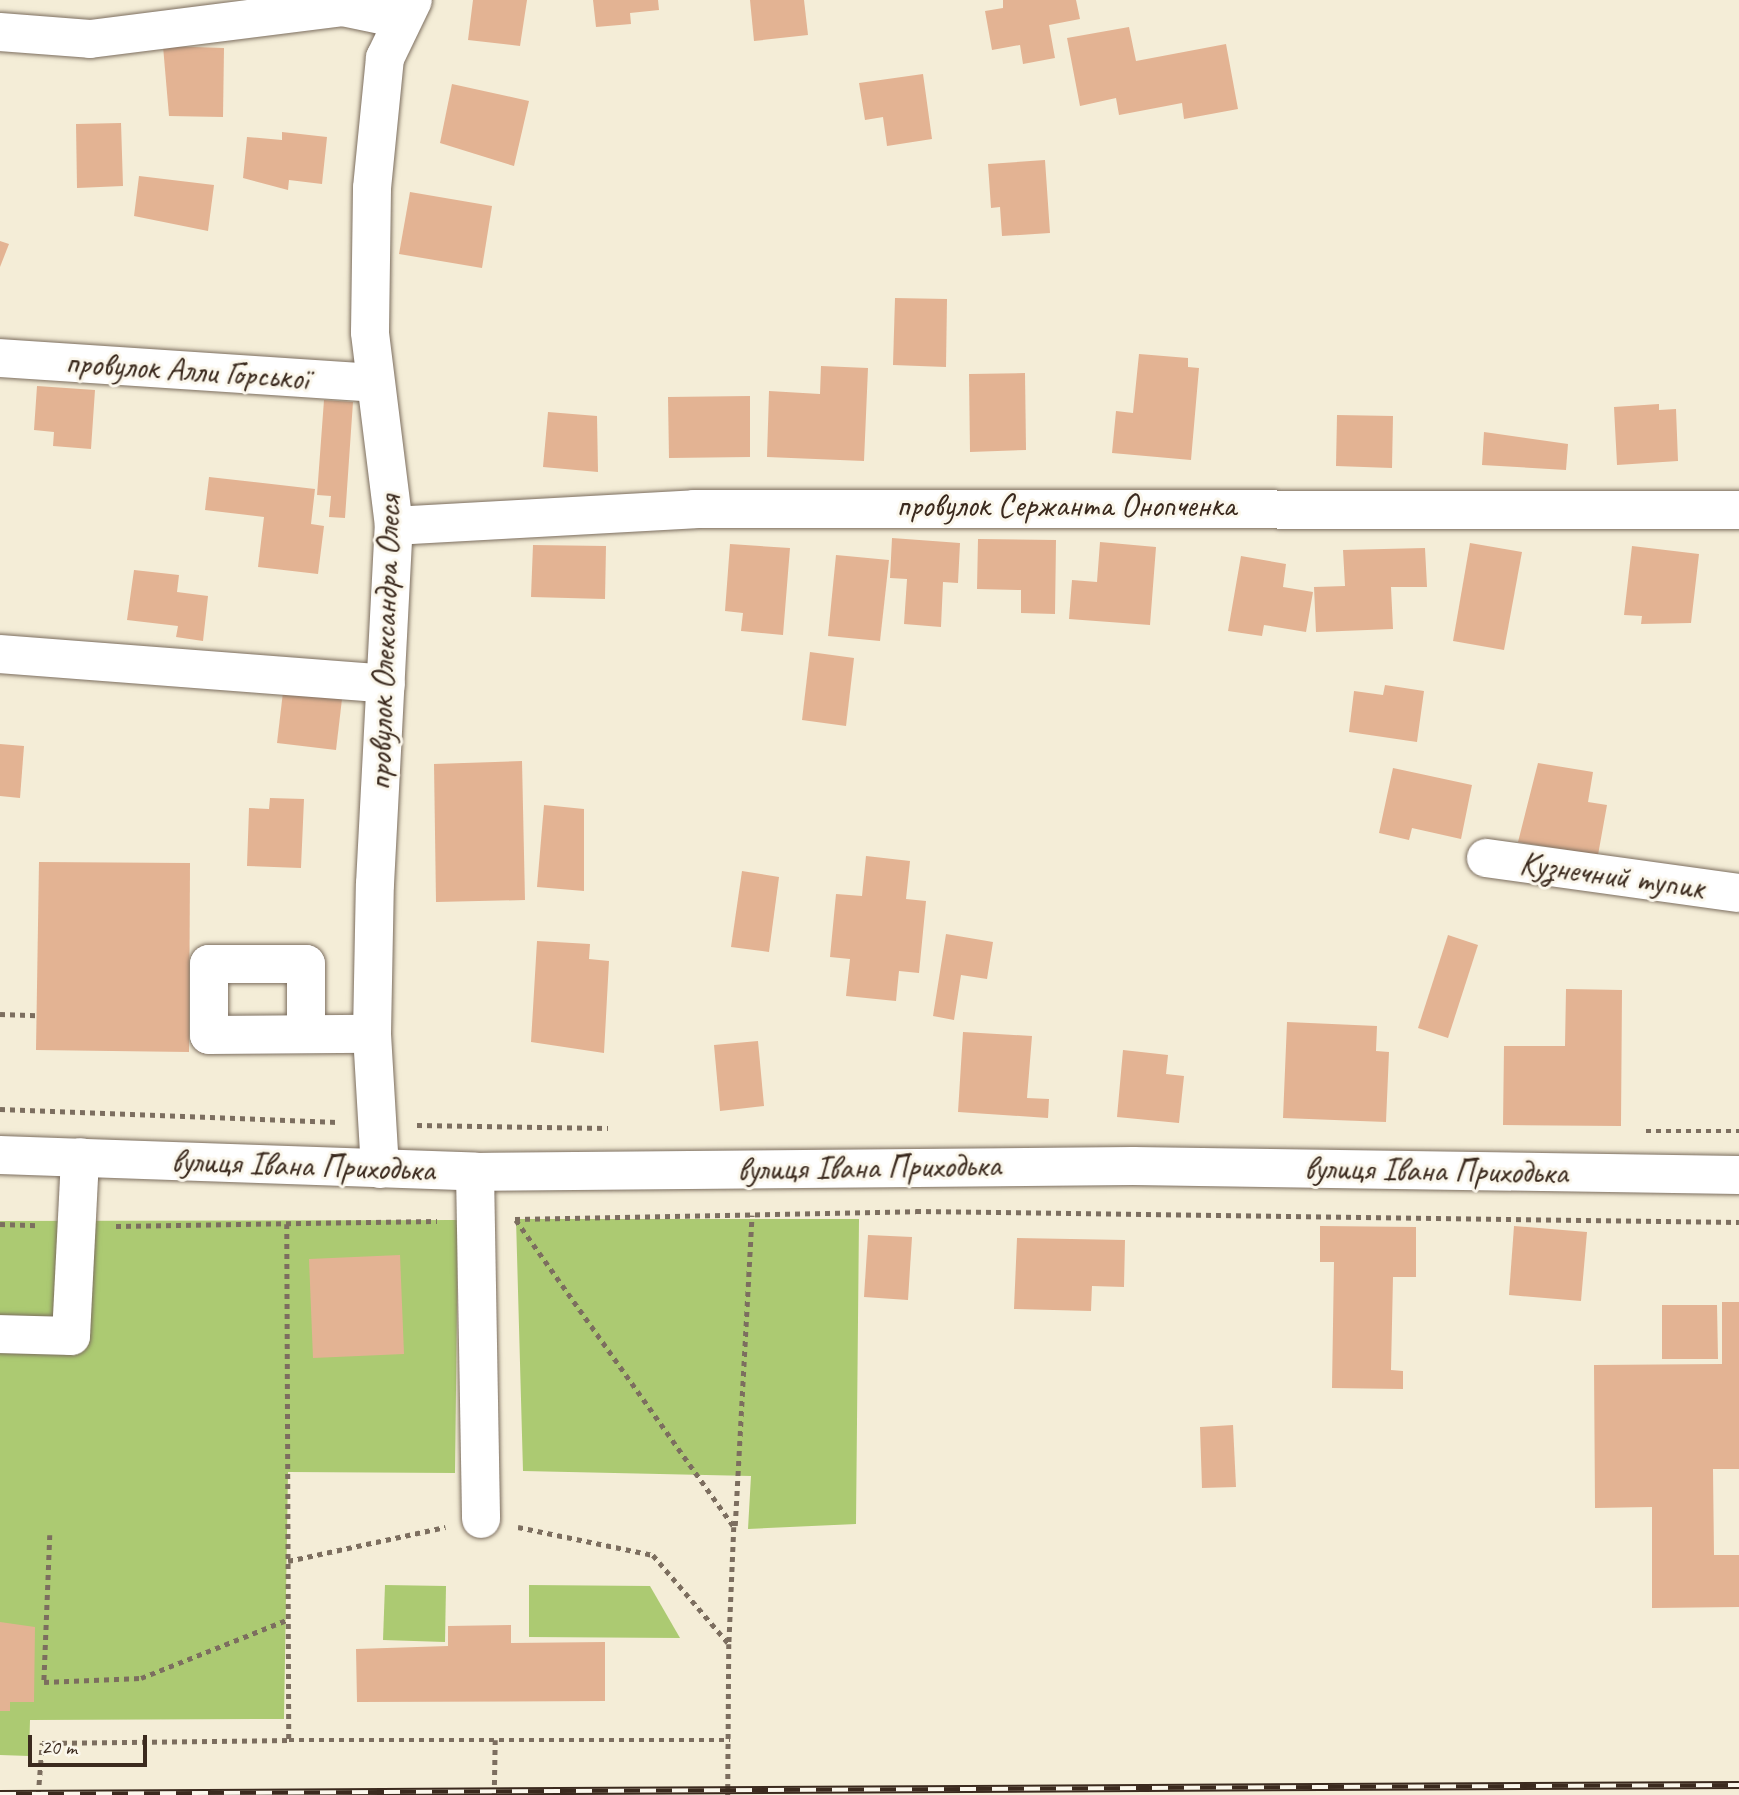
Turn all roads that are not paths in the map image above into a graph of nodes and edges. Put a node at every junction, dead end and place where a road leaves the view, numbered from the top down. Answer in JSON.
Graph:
{"nodes":[{"id":1,"x":406,"y":9,"type":"edge"},
{"id":2,"x":0,"y":32,"type":"edge"},
{"id":3,"x":0,"y":358,"type":"edge"},
{"id":4,"x":374,"y":383,"type":"junction"},
{"id":5,"x":1739,"y":510,"type":"edge"},
{"id":6,"x":394,"y":526,"type":"junction"},
{"id":7,"x":0,"y":654,"type":"edge"},
{"id":8,"x":386,"y":684,"type":"junction"},
{"id":9,"x":1486,"y":858,"type":"dead end"},
{"id":10,"x":1739,"y":893,"type":"edge"},
{"id":11,"x":306,"y":1032,"type":"dead end"},
{"id":12,"x":372,"y":1034,"type":"junction"},
{"id":13,"x":0,"y":1155,"type":"edge"},
{"id":14,"x":80,"y":1157,"type":"junction"},
{"id":15,"x":380,"y":1170,"type":"junction"},
{"id":16,"x":475,"y":1172,"type":"junction"},
{"id":17,"x":1739,"y":1175,"type":"edge"},
{"id":18,"x":0,"y":1334,"type":"edge"},
{"id":19,"x":481,"y":1519,"type":"road end"}],
"edges":[{"from":1,"to":2,"type":"street"},
{"from":1,"to":4,"type":"street","name":"провулок Олександра Олеся"},
{"from":3,"to":4,"type":"street","name":"провулок Алли Горської"},
{"from":4,"to":6,"type":"street","name":"провулок Олександра Олеся"},
{"from":5,"to":6,"type":"street","name":"провулок Сержанта Онопченка"},
{"from":6,"to":8,"type":"street","name":"провулок Олександра Олеся"},
{"from":7,"to":8,"type":"street"},
{"from":8,"to":12,"type":"street","name":"провулок Олександра Олеся"},
{"from":9,"to":10,"type":"street","name":"Кузнечний тупик"},
{"from":11,"to":12,"type":"street"},
{"from":12,"to":15,"type":"street","name":"провулок Олександра Олеся"},
{"from":13,"to":14,"type":"street","name":"вулиця Івана Приходька"},
{"from":14,"to":15,"type":"street","name":"вулиця Івана Приходька"},
{"from":14,"to":18,"type":"street"},
{"from":15,"to":16,"type":"street","name":"вулиця Івана Приходька"},
{"from":16,"to":17,"type":"street","name":"вулиця Івана Приходька"},
{"from":16,"to":19,"type":"street"}]}
